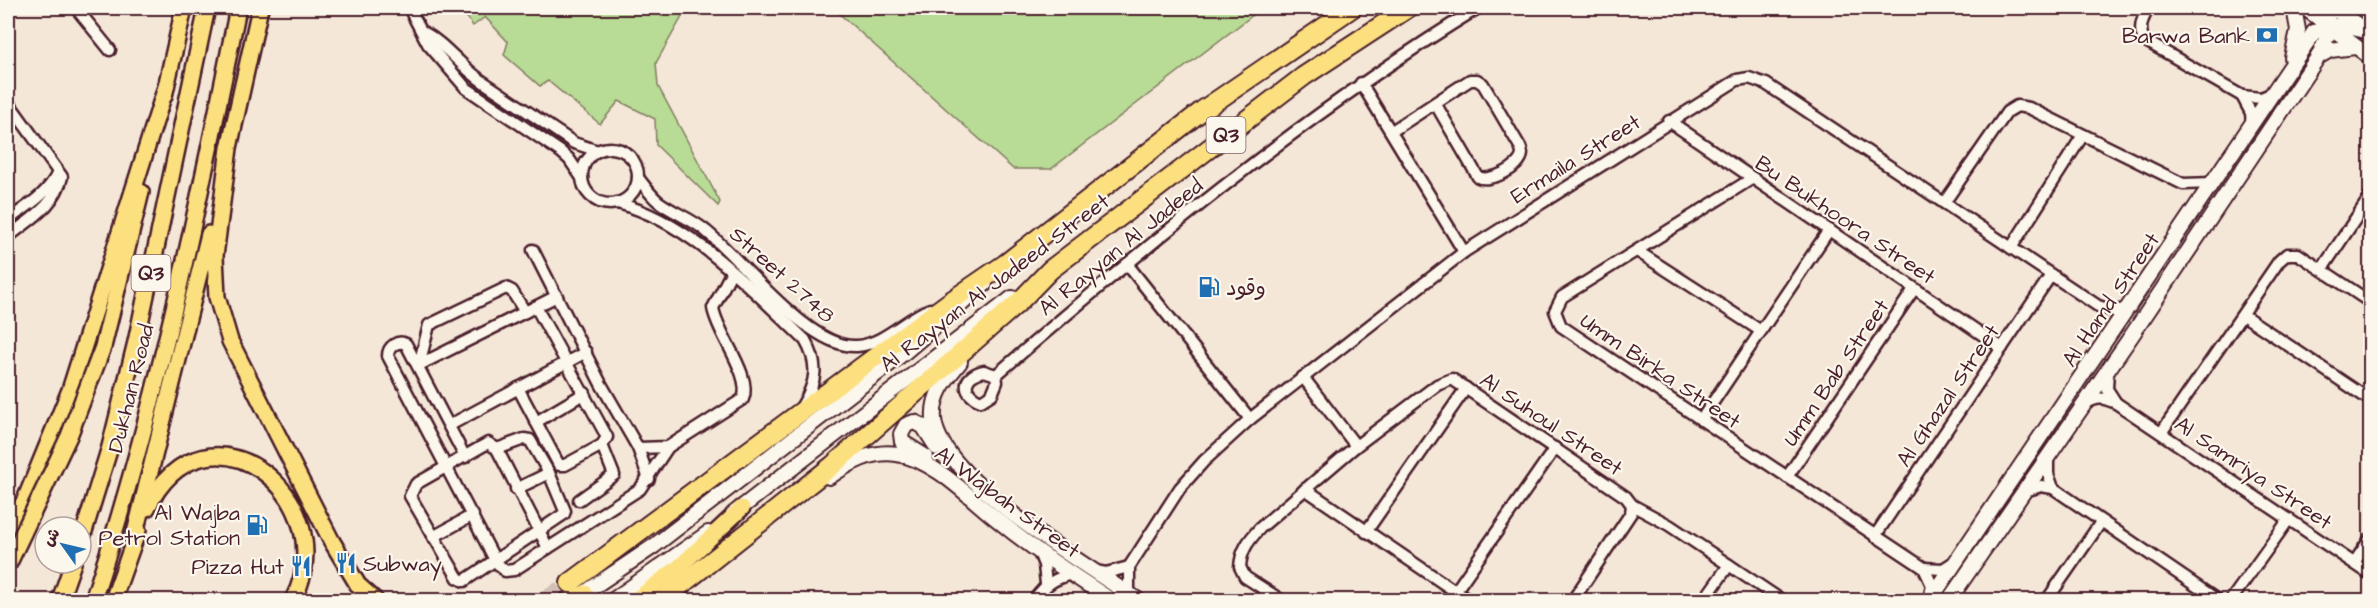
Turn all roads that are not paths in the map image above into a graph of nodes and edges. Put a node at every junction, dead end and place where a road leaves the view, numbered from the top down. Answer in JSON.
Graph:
{"nodes":[{"id":1,"x":76,"y":8,"type":"edge"},
{"id":2,"x":184,"y":8,"type":"edge"},
{"id":3,"x":207,"y":8,"type":"edge"},
{"id":4,"x":238,"y":8,"type":"edge"},
{"id":5,"x":260,"y":8,"type":"edge"},
{"id":6,"x":409,"y":8,"type":"edge"},
{"id":7,"x":1352,"y":8,"type":"edge"},
{"id":8,"x":1408,"y":8,"type":"edge"},
{"id":9,"x":1478,"y":8,"type":"edge"},
{"id":10,"x":2149,"y":8,"type":"edge"},
{"id":11,"x":2294,"y":8,"type":"edge"},
{"id":12,"x":2305,"y":8,"type":"edge"},
{"id":13,"x":2328,"y":8,"type":"edge"},
{"id":14,"x":2333,"y":8,"type":"edge"},
{"id":15,"x":2328,"y":27,"type":"junction"},
{"id":16,"x":423,"y":32,"type":"junction"},
{"id":17,"x":2368,"y":32,"type":"edge"},
{"id":18,"x":2355,"y":47,"type":"junction"},
{"id":19,"x":110,"y":50,"type":"dead end"},
{"id":20,"x":2318,"y":57,"type":"junction"},
{"id":21,"x":2370,"y":57,"type":"edge"},
{"id":22,"x":2289,"y":69,"type":"junction"},
{"id":23,"x":1361,"y":83,"type":"junction"},
{"id":24,"x":165,"y":87,"type":"junction"},
{"id":25,"x":2273,"y":93,"type":"junction"},
{"id":26,"x":2242,"y":96,"type":"junction"},
{"id":27,"x":8,"y":102,"type":"edge"},
{"id":28,"x":1435,"y":103,"type":"junction"},
{"id":29,"x":1669,"y":121,"type":"junction"},
{"id":30,"x":2252,"y":125,"type":"junction"},
{"id":31,"x":1392,"y":131,"type":"junction"},
{"id":32,"x":2083,"y":135,"type":"junction"},
{"id":33,"x":229,"y":148,"type":"junction"},
{"id":34,"x":598,"y":151,"type":"junction"},
{"id":35,"x":59,"y":170,"type":"junction"},
{"id":36,"x":638,"y":177,"type":"junction"},
{"id":37,"x":582,"y":178,"type":"junction"},
{"id":38,"x":1753,"y":178,"type":"junction"},
{"id":39,"x":2213,"y":183,"type":"junction"},
{"id":40,"x":2370,"y":197,"type":"edge"},
{"id":41,"x":617,"y":203,"type":"junction"},
{"id":42,"x":1944,"y":203,"type":"junction"},
{"id":43,"x":8,"y":220,"type":"edge"},
{"id":44,"x":1829,"y":230,"type":"junction"},
{"id":45,"x":8,"y":237,"type":"edge"},
{"id":46,"x":717,"y":240,"type":"junction"},
{"id":47,"x":2011,"y":248,"type":"junction"},
{"id":48,"x":533,"y":250,"type":"dead end"},
{"id":49,"x":1636,"y":251,"type":"junction"},
{"id":50,"x":708,"y":252,"type":"junction"},
{"id":51,"x":1464,"y":252,"type":"junction"},
{"id":52,"x":1005,"y":264,"type":"junction"},
{"id":53,"x":1127,"y":264,"type":"junction"},
{"id":54,"x":2322,"y":269,"type":"junction"},
{"id":55,"x":1050,"y":270,"type":"junction"},
{"id":56,"x":731,"y":273,"type":"junction"},
{"id":57,"x":2051,"y":275,"type":"junction"},
{"id":58,"x":1914,"y":289,"type":"junction"},
{"id":59,"x":557,"y":296,"type":"junction"},
{"id":60,"x":2370,"y":302,"type":"edge"},
{"id":61,"x":948,"y":303,"type":"junction"},
{"id":62,"x":2098,"y":306,"type":"junction"},
{"id":63,"x":536,"y":307,"type":"junction"},
{"id":64,"x":2130,"y":308,"type":"junction"},
{"id":65,"x":525,"y":312,"type":"junction"},
{"id":66,"x":2243,"y":315,"type":"junction"},
{"id":67,"x":1761,"y":331,"type":"junction"},
{"id":68,"x":2110,"y":337,"type":"junction"},
{"id":69,"x":978,"y":339,"type":"junction"},
{"id":70,"x":2001,"y":348,"type":"junction"},
{"id":71,"x":585,"y":352,"type":"junction"},
{"id":72,"x":565,"y":363,"type":"junction"},
{"id":73,"x":419,"y":365,"type":"junction"},
{"id":74,"x":2108,"y":370,"type":"junction"},
{"id":75,"x":996,"y":375,"type":"dead end"},
{"id":76,"x":1303,"y":377,"type":"junction"},
{"id":77,"x":518,"y":388,"type":"junction"},
{"id":78,"x":1466,"y":388,"type":"junction"},
{"id":79,"x":585,"y":393,"type":"junction"},
{"id":80,"x":2370,"y":400,"type":"edge"},
{"id":81,"x":2116,"y":403,"type":"junction"},
{"id":82,"x":2084,"y":405,"type":"junction"},
{"id":83,"x":797,"y":414,"type":"junction"},
{"id":84,"x":1250,"y":419,"type":"junction"},
{"id":85,"x":1701,"y":420,"type":"junction"},
{"id":86,"x":536,"y":422,"type":"junction"},
{"id":87,"x":450,"y":425,"type":"junction"},
{"id":88,"x":2161,"y":433,"type":"junction"},
{"id":89,"x":602,"y":445,"type":"junction"},
{"id":90,"x":1356,"y":446,"type":"junction"},
{"id":91,"x":668,"y":447,"type":"junction"},
{"id":92,"x":638,"y":448,"type":"junction"},
{"id":93,"x":1555,"y":448,"type":"junction"},
{"id":94,"x":497,"y":450,"type":"junction"},
{"id":95,"x":465,"y":457,"type":"junction"},
{"id":96,"x":2048,"y":459,"type":"junction"},
{"id":97,"x":447,"y":466,"type":"junction"},
{"id":98,"x":549,"y":473,"type":"junction"},
{"id":99,"x":965,"y":474,"type":"junction"},
{"id":100,"x":1787,"y":477,"type":"junction"},
{"id":101,"x":650,"y":479,"type":"junction"},
{"id":102,"x":952,"y":481,"type":"junction"},
{"id":103,"x":516,"y":489,"type":"junction"},
{"id":104,"x":1305,"y":489,"type":"junction"},
{"id":105,"x":2053,"y":489,"type":"junction"},
{"id":106,"x":2025,"y":491,"type":"junction"},
{"id":107,"x":579,"y":500,"type":"dead end"},
{"id":108,"x":1632,"y":505,"type":"junction"},
{"id":109,"x":742,"y":508,"type":"junction"},
{"id":110,"x":780,"y":508,"type":"junction"},
{"id":111,"x":89,"y":515,"type":"edge"},
{"id":112,"x":473,"y":515,"type":"junction"},
{"id":113,"x":2289,"y":519,"type":"junction"},
{"id":114,"x":2101,"y":522,"type":"junction"},
{"id":115,"x":8,"y":528,"type":"edge"},
{"id":116,"x":538,"y":531,"type":"junction"},
{"id":117,"x":1366,"y":532,"type":"junction"},
{"id":118,"x":1875,"y":536,"type":"junction"},
{"id":119,"x":134,"y":537,"type":"junction"},
{"id":120,"x":433,"y":537,"type":"junction"},
{"id":121,"x":2370,"y":539,"type":"edge"},
{"id":122,"x":548,"y":548,"type":"junction"},
{"id":123,"x":1037,"y":549,"type":"junction"},
{"id":124,"x":1957,"y":560,"type":"junction"},
{"id":125,"x":496,"y":562,"type":"junction"},
{"id":126,"x":2354,"y":563,"type":"junction"},
{"id":127,"x":8,"y":565,"type":"edge"},
{"id":128,"x":1729,"y":565,"type":"junction"},
{"id":129,"x":1129,"y":567,"type":"junction"},
{"id":130,"x":1924,"y":568,"type":"junction"},
{"id":131,"x":1095,"y":571,"type":"junction"},
{"id":132,"x":1072,"y":574,"type":"junction"},
{"id":133,"x":2370,"y":574,"type":"edge"},
{"id":134,"x":69,"y":575,"type":"edge"},
{"id":135,"x":1046,"y":584,"type":"junction"},
{"id":136,"x":1455,"y":592,"type":"junction"},
{"id":137,"x":574,"y":594,"type":"edge"},
{"id":138,"x":1134,"y":598,"type":"edge"},
{"id":139,"x":60,"y":600,"type":"edge"},
{"id":140,"x":93,"y":600,"type":"edge"},
{"id":141,"x":113,"y":600,"type":"edge"},
{"id":142,"x":293,"y":600,"type":"edge"},
{"id":143,"x":375,"y":600,"type":"edge"},
{"id":144,"x":613,"y":600,"type":"edge"},
{"id":145,"x":635,"y":600,"type":"edge"},
{"id":146,"x":662,"y":600,"type":"edge"},
{"id":147,"x":1034,"y":600,"type":"edge"},
{"id":148,"x":1111,"y":600,"type":"edge"},
{"id":149,"x":1281,"y":600,"type":"edge"},
{"id":150,"x":1468,"y":600,"type":"edge"},
{"id":151,"x":1573,"y":600,"type":"edge"},
{"id":152,"x":1704,"y":600,"type":"edge"},
{"id":153,"x":1781,"y":600,"type":"edge"},
{"id":154,"x":1929,"y":600,"type":"edge"},
{"id":155,"x":1949,"y":600,"type":"edge"},
{"id":156,"x":2047,"y":600,"type":"edge"},
{"id":157,"x":2217,"y":600,"type":"edge"},
{"id":158,"x":2231,"y":600,"type":"edge"}],
"edges":[{"from":1,"to":19,"type":"street"},
{"from":2,"to":24,"type":"main road"},
{"from":3,"to":111,"type":"main road","name":"Dukhan Road","number":"Q3"},
{"from":4,"to":140,"type":"main road","name":"Dukhan Road"},
{"from":5,"to":33,"type":"main road"},
{"from":6,"to":16,"type":"street"},
{"from":7,"to":52,"type":"highway","name":"Al Rayyan Al Jadeed Street","number":"Q3"},
{"from":8,"to":55,"type":"highway","name":"Al Rayyan Al Jadeed Street","number":"Q3"},
{"from":9,"to":23,"type":"street","name":"Al Rayyan Al Jadeed"},
{"from":10,"to":26,"type":"street"},
{"from":11,"to":22,"type":"street"},
{"from":12,"to":15,"type":"street"},
{"from":13,"to":15,"type":"street","name":"Al Hamd Street"},
{"from":14,"to":17,"type":"street"},
{"from":15,"to":17,"type":"street"},
{"from":15,"to":18,"type":"street"},
{"from":15,"to":20,"type":"street","name":"Al Hamd Street"},
{"from":15,"to":22,"type":"street","name":"Al Hamd Street"},
{"from":16,"to":34,"type":"street"},
{"from":16,"to":37,"type":"street"},
{"from":18,"to":20,"type":"street"},
{"from":18,"to":21,"type":"street"},
{"from":20,"to":74,"type":"street","name":"Al Hamd Street"},
{"from":22,"to":25,"type":"street","name":"Al Hamd Street"},
{"from":23,"to":31,"type":"street"},
{"from":23,"to":53,"type":"street","name":"Al Rayyan Al Jadeed"},
{"from":24,"to":115,"type":"main road"},
{"from":24,"to":127,"type":"main road","bridge":true},
{"from":25,"to":26,"type":"street"},
{"from":25,"to":30,"type":"street","name":"Al Hamd Street"},
{"from":26,"to":30,"type":"street"},
{"from":27,"to":35,"type":"street"},
{"from":28,"to":28,"type":"street"},
{"from":28,"to":31,"type":"street"},
{"from":29,"to":38,"type":"street","name":"Bu Bukhoora Street"},
{"from":29,"to":42,"type":"street","name":"Ermaila Street"},
{"from":29,"to":51,"type":"street","name":"Ermaila Street"},
{"from":30,"to":39,"type":"street","name":"Al Hamd Street"},
{"from":31,"to":51,"type":"street"},
{"from":32,"to":39,"type":"street"},
{"from":32,"to":42,"type":"street"},
{"from":32,"to":47,"type":"street"},
{"from":33,"to":119,"type":"main road"},
{"from":33,"to":143,"type":"main road"},
{"from":34,"to":36,"type":"street"},
{"from":34,"to":37,"type":"street"},
{"from":35,"to":43,"type":"street"},
{"from":35,"to":45,"type":"street"},
{"from":36,"to":41,"type":"street"},
{"from":36,"to":46,"type":"street","name":"Street 2748"},
{"from":37,"to":41,"type":"street"},
{"from":38,"to":44,"type":"street","name":"Bu Bukhoora Street"},
{"from":38,"to":49,"type":"street","name":"Umm Birka Street"},
{"from":39,"to":64,"type":"street","name":"Al Hamd Street"},
{"from":40,"to":54,"type":"street"},
{"from":41,"to":50,"type":"street","name":"Street 2748"},
{"from":42,"to":47,"type":"street","name":"Ermaila Street"},
{"from":44,"to":58,"type":"street","name":"Bu Bukhoora Street"},
{"from":44,"to":67,"type":"street"},
{"from":46,"to":50,"type":"street"},
{"from":46,"to":61,"type":"street","name":"Street 2748"},
{"from":47,"to":57,"type":"street","name":"Ermaila Street"},
{"from":48,"to":59,"type":"street"},
{"from":49,"to":67,"type":"street"},
{"from":49,"to":85,"type":"street","name":"Umm Birka Street"},
{"from":50,"to":56,"type":"street","name":"Street 2748"},
{"from":51,"to":76,"type":"street","name":"Ermaila Street"},
{"from":52,"to":61,"type":"highway"},
{"from":52,"to":137,"type":"street","name":"Al Rayyan Al Jadeed Street"},
{"from":53,"to":75,"type":"street","name":"Al Rayyan Al Jadeed"},
{"from":53,"to":84,"type":"street"},
{"from":54,"to":60,"type":"street"},
{"from":54,"to":66,"type":"street"},
{"from":55,"to":69,"type":"highway"},
{"from":55,"to":109,"type":"street","name":"Al Rayyan Al Jadeed Street","number":"Q3"},
{"from":56,"to":83,"type":"street","name":"Street 2748"},
{"from":56,"to":91,"type":"street"},
{"from":57,"to":62,"type":"street","name":"Ermaila Street"},
{"from":57,"to":70,"type":"street","name":"Al Ghazal Street"},
{"from":58,"to":70,"type":"street","name":"Bu Bukhoora Street"},
{"from":58,"to":100,"type":"street","name":"Umm Bab Street"},
{"from":59,"to":63,"type":"street"},
{"from":59,"to":71,"type":"street"},
{"from":61,"to":83,"type":"highway"},
{"from":62,"to":64,"type":"street","name":"Ermaila Street"},
{"from":62,"to":68,"type":"street"},
{"from":63,"to":65,"type":"street"},
{"from":63,"to":72,"type":"street"},
{"from":64,"to":68,"type":"street","name":"Al Hamd Street"},
{"from":65,"to":73,"type":"street"},
{"from":65,"to":73,"type":"street"},
{"from":66,"to":80,"type":"street"},
{"from":66,"to":88,"type":"street"},
{"from":67,"to":85,"type":"street"},
{"from":68,"to":124,"type":"street","name":"Al Hamd Street"},
{"from":69,"to":99,"type":"street","name":"Al Wajbah Street"},
{"from":69,"to":110,"type":"highway"},
{"from":70,"to":118,"type":"street","name":"Al Ghazal Street"},
{"from":71,"to":72,"type":"street"},
{"from":71,"to":92,"type":"street"},
{"from":72,"to":77,"type":"street"},
{"from":72,"to":79,"type":"street"},
{"from":73,"to":87,"type":"street"},
{"from":73,"to":97,"type":"street"},
{"from":74,"to":81,"type":"street"},
{"from":74,"to":82,"type":"street","name":"Al Hamd Street"},
{"from":76,"to":84,"type":"street","name":"Ermaila Street"},
{"from":76,"to":90,"type":"street"},
{"from":77,"to":86,"type":"street"},
{"from":77,"to":87,"type":"street"},
{"from":78,"to":90,"type":"street","name":"Al Suhoul Street"},
{"from":78,"to":93,"type":"street","name":"Al Suhoul Street"},
{"from":78,"to":117,"type":"street"},
{"from":79,"to":86,"type":"street"},
{"from":79,"to":89,"type":"street"},
{"from":81,"to":82,"type":"street"},
{"from":81,"to":88,"type":"street","name":"Al Samriya Street"},
{"from":82,"to":96,"type":"street","name":"Al Hamd Street"},
{"from":83,"to":137,"type":"highway"},
{"from":84,"to":129,"type":"street","name":"Ermaila Street"},
{"from":85,"to":100,"type":"street","name":"Umm Birka Street"},
{"from":86,"to":89,"type":"street"},
{"from":87,"to":95,"type":"street"},
{"from":88,"to":113,"type":"street","name":"Al Samriya Street"},
{"from":89,"to":107,"type":"street"},
{"from":90,"to":104,"type":"street","name":"Al Suhoul Street"},
{"from":91,"to":92,"type":"street"},
{"from":91,"to":101,"type":"street"},
{"from":92,"to":101,"type":"street"},
{"from":93,"to":108,"type":"street","name":"Al Suhoul Street"},
{"from":93,"to":136,"type":"street"},
{"from":94,"to":95,"type":"street"},
{"from":94,"to":98,"type":"street"},
{"from":94,"to":103,"type":"street"},
{"from":95,"to":97,"type":"street"},
{"from":96,"to":105,"type":"street"},
{"from":96,"to":106,"type":"street","name":"Al Hamd Street"},
{"from":97,"to":112,"type":"street"},
{"from":97,"to":120,"type":"street"},
{"from":98,"to":103,"type":"street"},
{"from":98,"to":116,"type":"street"},
{"from":99,"to":102,"type":"street"},
{"from":99,"to":131,"type":"street","name":"Al Wajbah Street"},
{"from":100,"to":118,"type":"street","name":"Umm Birka Street"},
{"from":101,"to":122,"type":"street"},
{"from":102,"to":110,"type":"street","name":"Al Wajbah Street"},
{"from":102,"to":123,"type":"street","name":"Al Wajbah Street"},
{"from":103,"to":116,"type":"street"},
{"from":104,"to":117,"type":"street"},
{"from":104,"to":149,"type":"street","name":"Al Suhoul Street"},
{"from":105,"to":106,"type":"street"},
{"from":105,"to":114,"type":"street"},
{"from":106,"to":155,"type":"street","name":"Al Hamd Street"},
{"from":108,"to":128,"type":"street"},
{"from":108,"to":151,"type":"street","name":"Al Suhoul Street"},
{"from":109,"to":144,"type":"street","name":"Al Rayyan Al Jadeed Street","number":"Q3"},
{"from":109,"to":145,"type":"main road"},
{"from":110,"to":146,"type":"highway"},
{"from":112,"to":120,"type":"street"},
{"from":112,"to":125,"type":"street"},
{"from":113,"to":126,"type":"street","name":"Al Samriya Street"},
{"from":113,"to":158,"type":"street"},
{"from":114,"to":156,"type":"street"},
{"from":114,"to":157,"type":"street"},
{"from":116,"to":122,"type":"street"},
{"from":116,"to":125,"type":"street"},
{"from":117,"to":136,"type":"street"},
{"from":118,"to":130,"type":"street","name":"Umm Birka Street"},
{"from":119,"to":141,"type":"main road"},
{"from":119,"to":142,"type":"main road"},
{"from":120,"to":125,"type":"street"},
{"from":121,"to":126,"type":"street"},
{"from":122,"to":125,"type":"street"},
{"from":123,"to":132,"type":"street","name":"Al Wajbah Street"},
{"from":123,"to":135,"type":"street"},
{"from":124,"to":130,"type":"street"},
{"from":124,"to":154,"type":"street","name":"Al Hamd Street"},
{"from":126,"to":133,"type":"street","name":"Al Samriya Street"},
{"from":128,"to":152,"type":"street"},
{"from":128,"to":153,"type":"street"},
{"from":129,"to":131,"type":"street"},
{"from":129,"to":138,"type":"street"},
{"from":130,"to":154,"type":"street"},
{"from":131,"to":138,"type":"street","name":"Al Wajbah Street"},
{"from":132,"to":135,"type":"street"},
{"from":132,"to":148,"type":"street","name":"Al Wajbah Street"},
{"from":134,"to":139,"type":"main road"},
{"from":135,"to":147,"type":"street"},
{"from":136,"to":150,"type":"street"}]}
